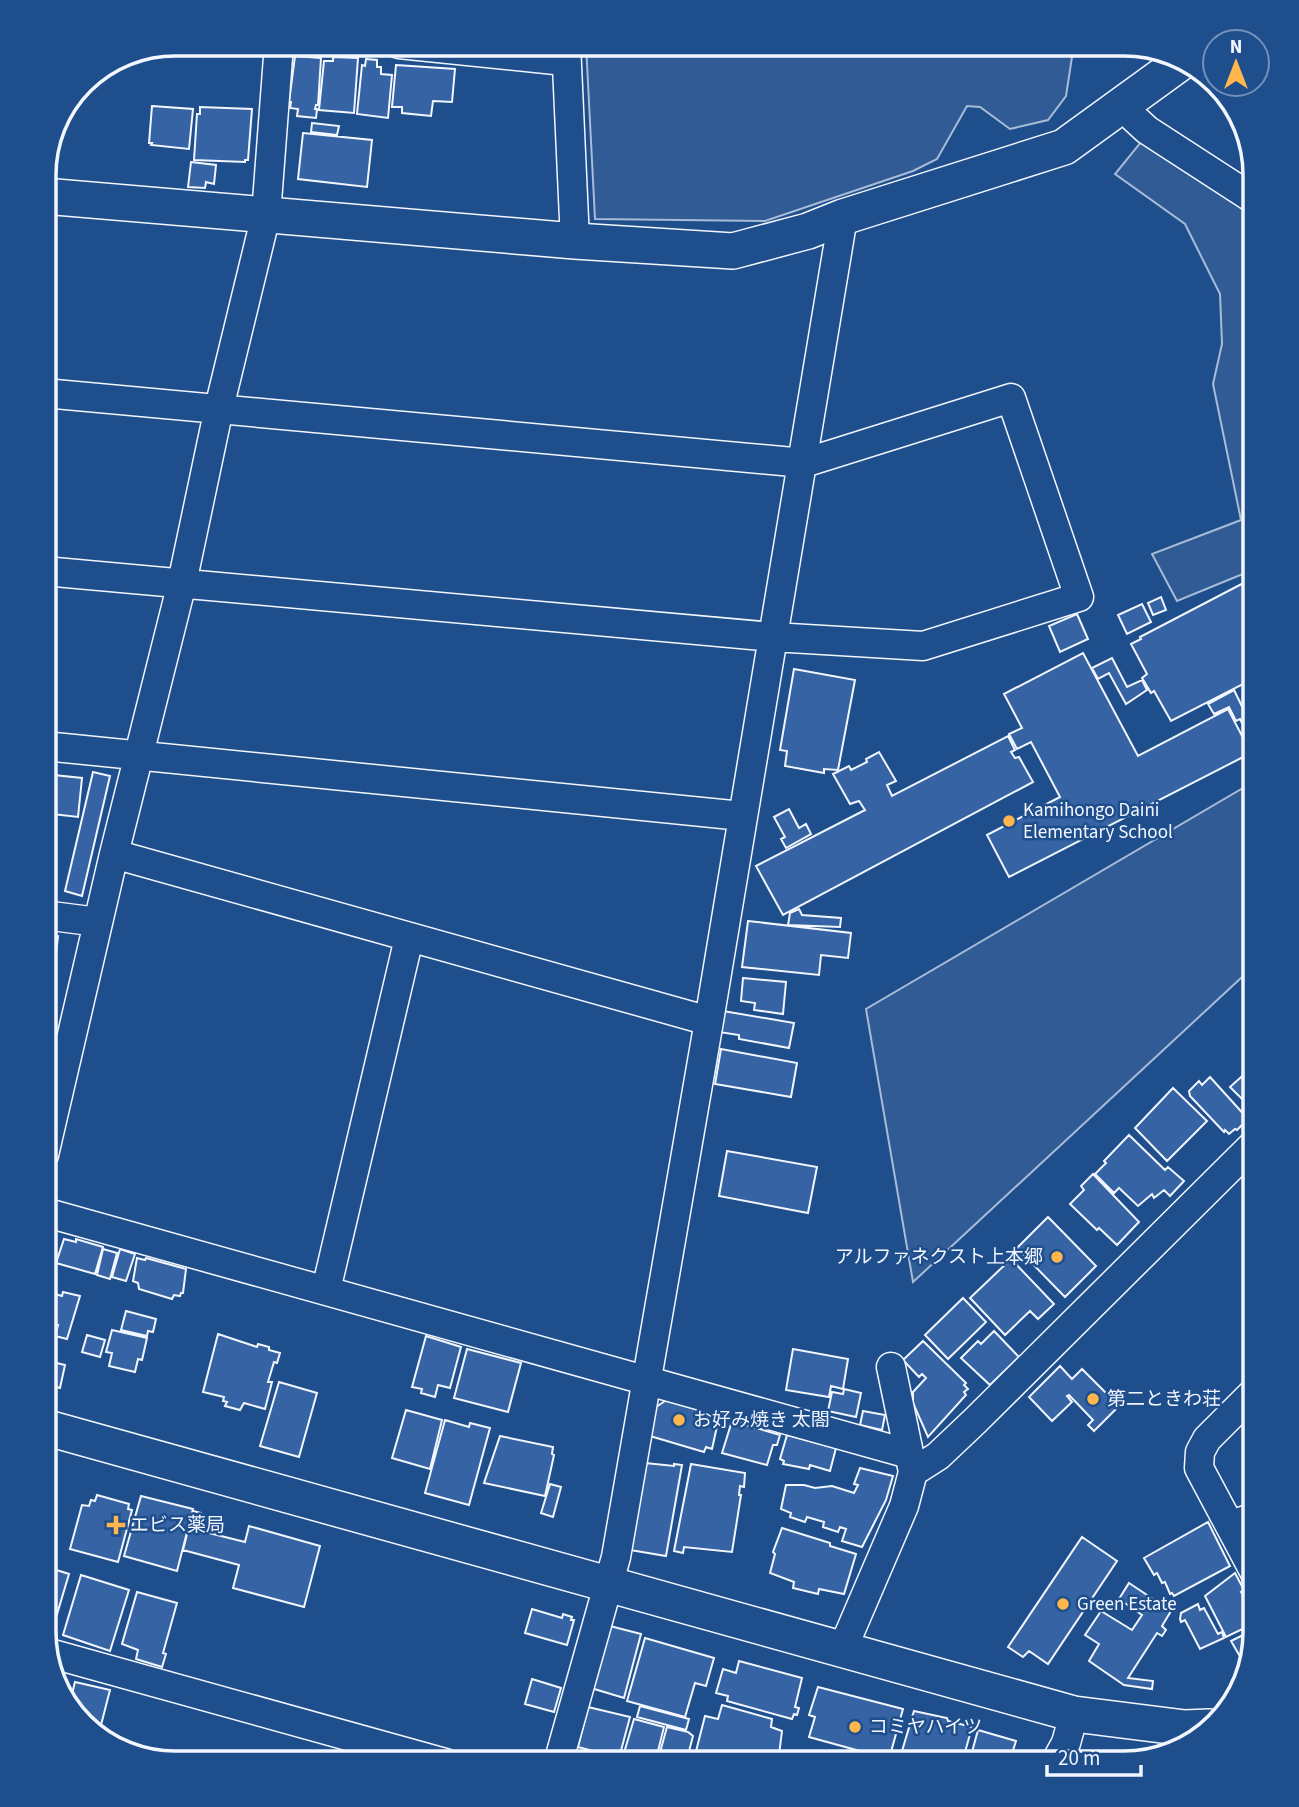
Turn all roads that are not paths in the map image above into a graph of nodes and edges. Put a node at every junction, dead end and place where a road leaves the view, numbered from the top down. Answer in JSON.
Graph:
{"nodes":[{"id":1,"x":278,"y":56,"type":"edge"},
{"id":2,"x":565,"y":56,"type":"edge"},
{"id":3,"x":1175,"y":67,"type":"edge"},
{"id":4,"x":1124,"y":105,"type":"junction"},
{"id":5,"x":1243,"y":192,"type":"edge"},
{"id":6,"x":56,"y":197,"type":"edge"},
{"id":7,"x":266,"y":215,"type":"junction"},
{"id":8,"x":843,"y":217,"type":"junction"},
{"id":9,"x":575,"y":241,"type":"junction"},
{"id":10,"x":56,"y":394,"type":"edge"},
{"id":11,"x":219,"y":408,"type":"junction"},
{"id":12,"x":804,"y":463,"type":"junction"},
{"id":13,"x":56,"y":572,"type":"edge"},
{"id":14,"x":182,"y":583,"type":"junction"},
{"id":15,"x":773,"y":637,"type":"junction"},
{"id":16,"x":56,"y":747,"type":"edge"},
{"id":17,"x":138,"y":756,"type":"junction"},
{"id":18,"x":742,"y":816,"type":"junction"},
{"id":19,"x":114,"y":854,"type":"junction"},
{"id":20,"x":56,"y":917,"type":"edge"},
{"id":21,"x":98,"y":922,"type":"junction"},
{"id":22,"x":409,"y":938,"type":"junction"},
{"id":23,"x":709,"y":1021,"type":"junction"},
{"id":24,"x":56,"y":1103,"type":"edge"},
{"id":25,"x":1243,"y":1155,"type":"edge"},
{"id":26,"x":56,"y":1215,"type":"edge"},
{"id":27,"x":326,"y":1290,"type":"junction"},
{"id":28,"x":891,"y":1367,"type":"dead end"},
{"id":29,"x":647,"y":1380,"type":"junction"},
{"id":30,"x":1243,"y":1403,"type":"edge"},
{"id":31,"x":56,"y":1430,"type":"edge"},
{"id":32,"x":911,"y":1463,"type":"junction"},
{"id":33,"x":1243,"y":1521,"type":"edge"},
{"id":34,"x":608,"y":1584,"type":"junction"},
{"id":35,"x":843,"y":1648,"type":"junction"},
{"id":36,"x":58,"y":1655,"type":"edge"},
{"id":37,"x":1074,"y":1714,"type":"junction"},
{"id":38,"x":1195,"y":1728,"type":"edge"},
{"id":39,"x":401,"y":1751,"type":"edge"},
{"id":40,"x":561,"y":1751,"type":"edge"},
{"id":41,"x":1062,"y":1751,"type":"edge"}],
"edges":[{"from":1,"to":7,"type":"street"},
{"from":2,"to":9,"type":"street"},
{"from":3,"to":4,"type":"street"},
{"from":4,"to":5,"type":"street"},
{"from":4,"to":8,"type":"street"},
{"from":6,"to":7,"type":"street"},
{"from":7,"to":9,"type":"street"},
{"from":7,"to":11,"type":"street"},
{"from":8,"to":9,"type":"street"},
{"from":8,"to":12,"type":"street"},
{"from":10,"to":11,"type":"street"},
{"from":11,"to":12,"type":"street"},
{"from":11,"to":14,"type":"street"},
{"from":12,"to":15,"type":"street"},
{"from":12,"to":15,"type":"street"},
{"from":13,"to":14,"type":"street"},
{"from":14,"to":15,"type":"street"},
{"from":14,"to":17,"type":"street"},
{"from":15,"to":18,"type":"street"},
{"from":16,"to":17,"type":"street"},
{"from":17,"to":18,"type":"street"},
{"from":17,"to":19,"type":"street"},
{"from":18,"to":23,"type":"street"},
{"from":19,"to":21,"type":"street"},
{"from":19,"to":22,"type":"street"},
{"from":20,"to":21,"type":"street"},
{"from":21,"to":24,"type":"street"},
{"from":22,"to":23,"type":"street"},
{"from":22,"to":27,"type":"street"},
{"from":23,"to":29,"type":"street"},
{"from":25,"to":32,"type":"street"},
{"from":26,"to":27,"type":"street"},
{"from":27,"to":29,"type":"street"},
{"from":28,"to":32,"type":"street"},
{"from":29,"to":32,"type":"street"},
{"from":29,"to":34,"type":"street"},
{"from":30,"to":33,"type":"street"},
{"from":31,"to":34,"type":"street"},
{"from":32,"to":35,"type":"street"},
{"from":34,"to":35,"type":"street"},
{"from":34,"to":40,"type":"street"},
{"from":35,"to":37,"type":"street"},
{"from":36,"to":39,"type":"street"},
{"from":37,"to":38,"type":"street"},
{"from":37,"to":41,"type":"street"}]}
